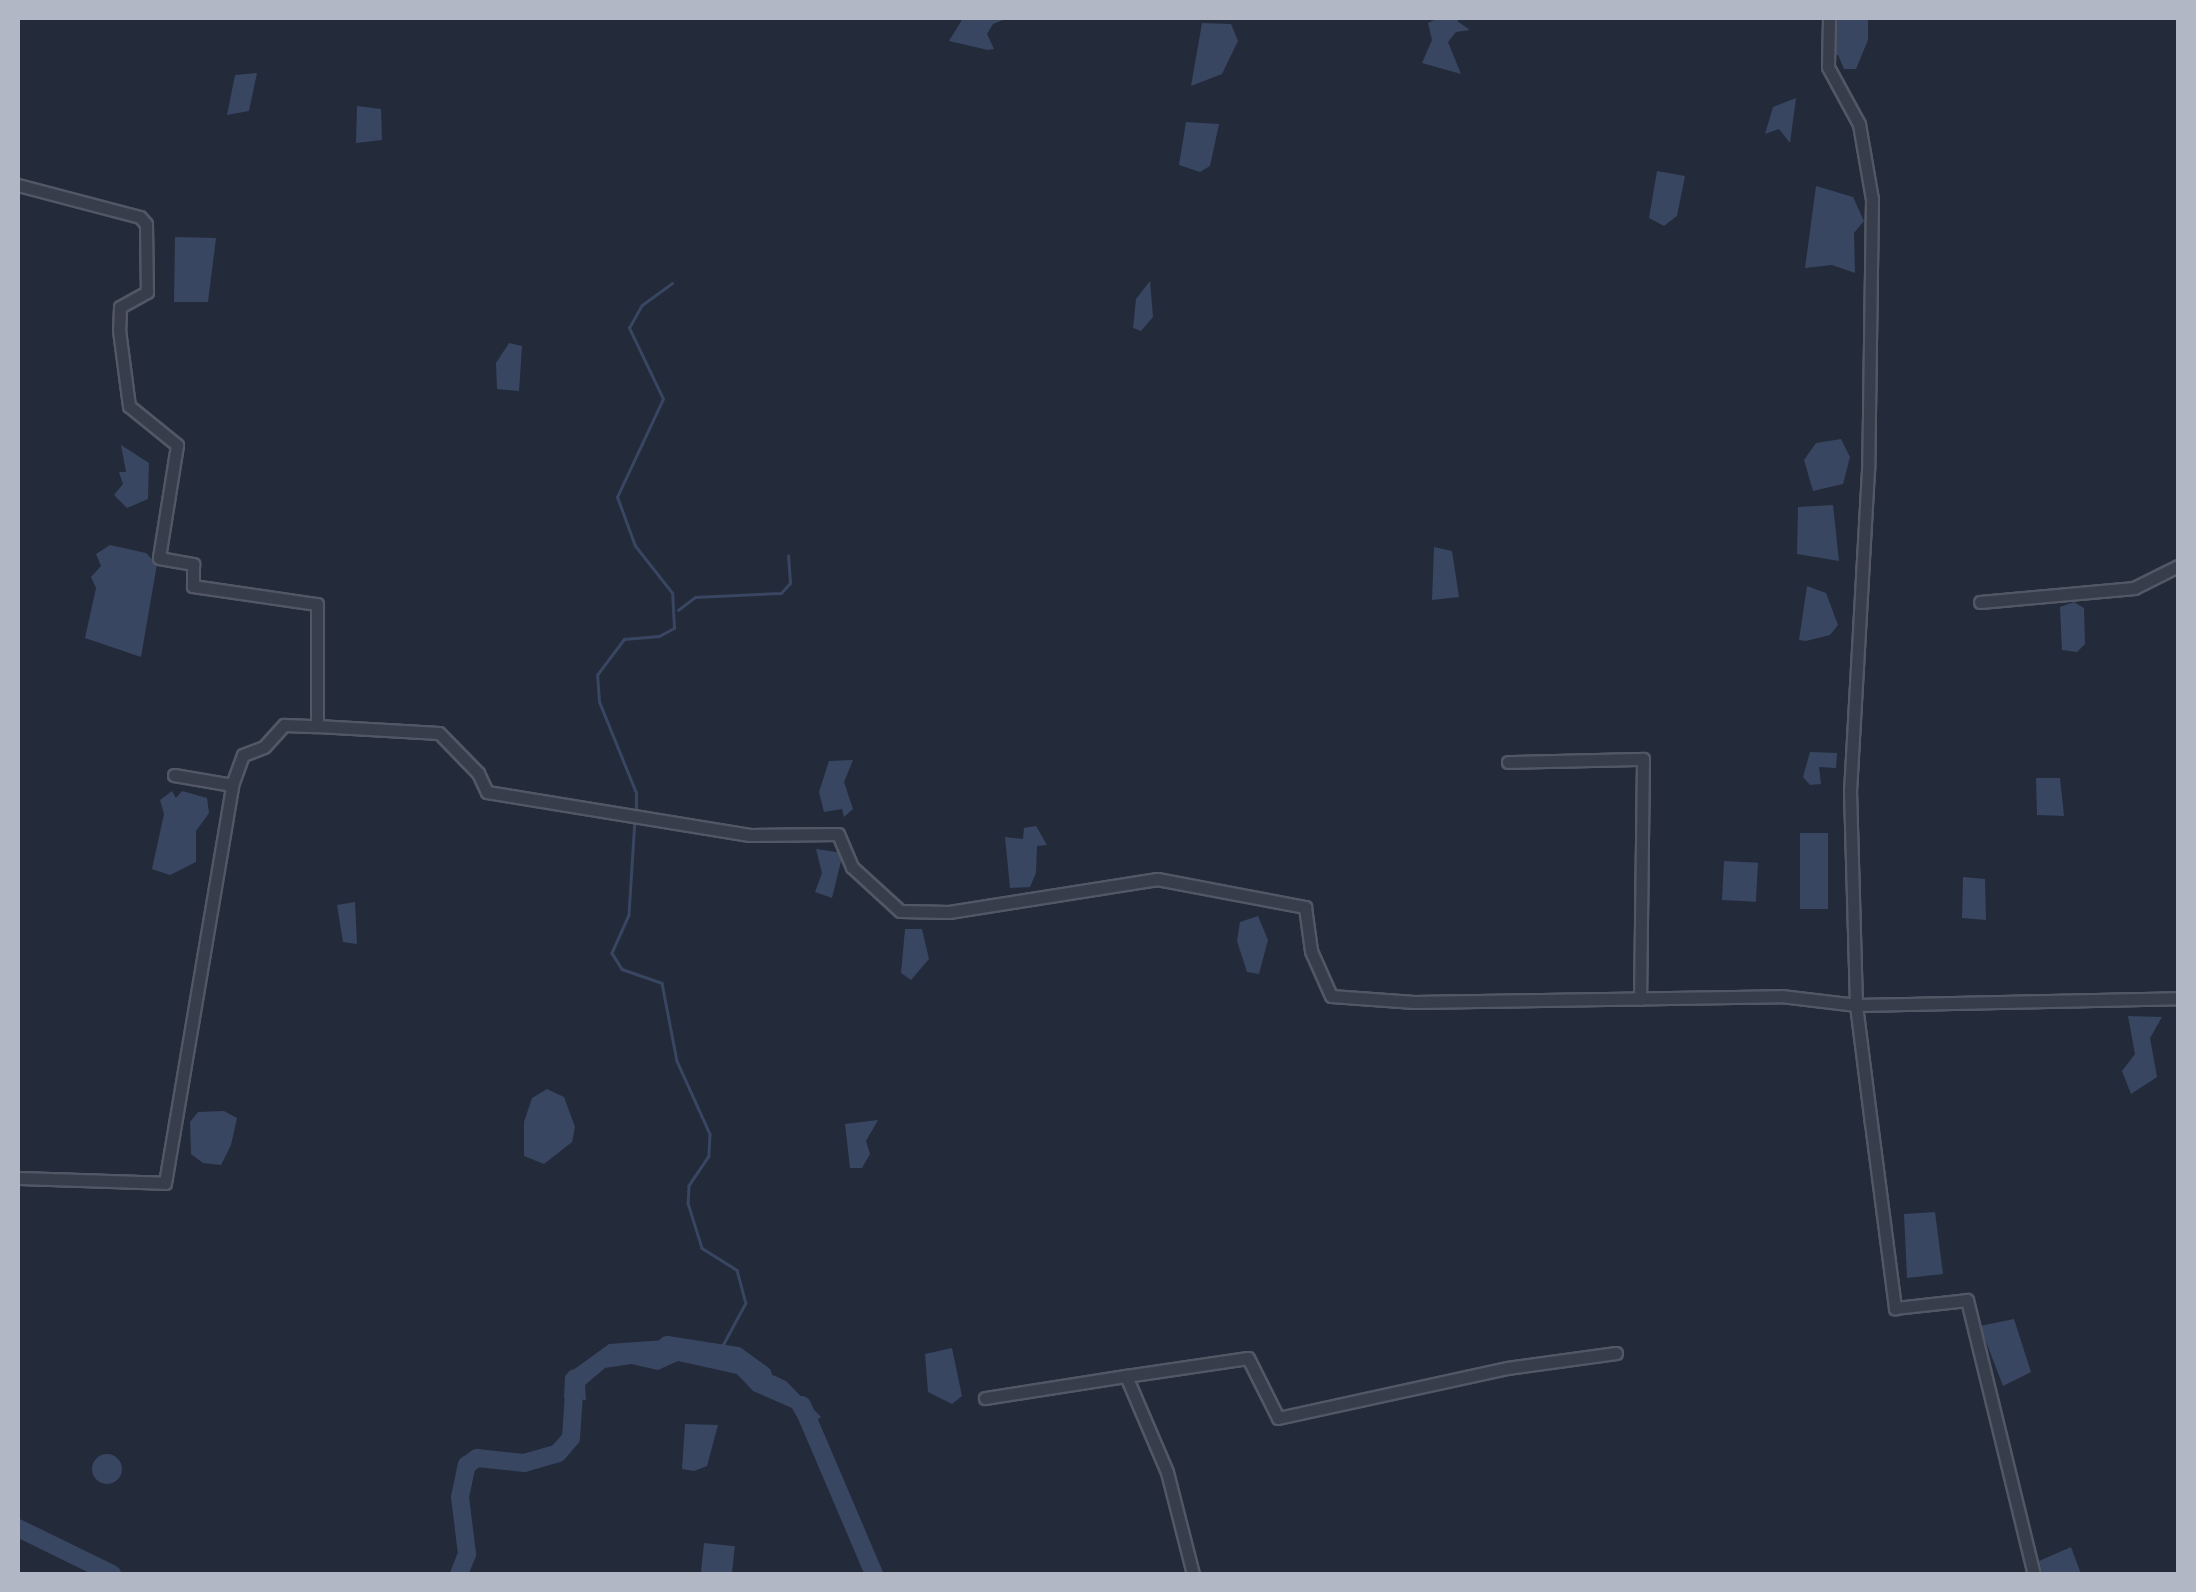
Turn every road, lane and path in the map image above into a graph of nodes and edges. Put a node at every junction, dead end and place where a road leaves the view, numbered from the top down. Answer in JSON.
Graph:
{"nodes":[{"id":1,"x":1829,"y":18,"type":"edge"},
{"id":2,"x":18,"y":185,"type":"edge"},
{"id":3,"x":2178,"y":566,"type":"edge"},
{"id":4,"x":1980,"y":602,"type":"dead end"},
{"id":5,"x":317,"y":726,"type":"junction"},
{"id":6,"x":1508,"y":762,"type":"dead end"},
{"id":7,"x":174,"y":775,"type":"dead end"},
{"id":8,"x":232,"y":785,"type":"junction"},
{"id":9,"x":2178,"y":998,"type":"edge"},
{"id":10,"x":1640,"y":999,"type":"junction"},
{"id":11,"x":1856,"y":1005,"type":"junction"},
{"id":12,"x":18,"y":1178,"type":"edge"},
{"id":13,"x":1616,"y":1353,"type":"dead end"},
{"id":14,"x":1126,"y":1376,"type":"junction"},
{"id":15,"x":985,"y":1398,"type":"dead end"},
{"id":16,"x":1193,"y":1574,"type":"edge"},
{"id":17,"x":2034,"y":1574,"type":"edge"}],
"edges":[{"from":1,"to":11,"type":"street"},
{"from":2,"to":5,"type":"street"},
{"from":3,"to":4,"type":"street"},
{"from":5,"to":8,"type":"street"},
{"from":5,"to":10,"type":"street"},
{"from":6,"to":10,"type":"street"},
{"from":7,"to":8,"type":"street"},
{"from":8,"to":12,"type":"street"},
{"from":9,"to":11,"type":"street"},
{"from":10,"to":11,"type":"street"},
{"from":11,"to":17,"type":"street"},
{"from":13,"to":14,"type":"street"},
{"from":14,"to":15,"type":"street"},
{"from":14,"to":16,"type":"street"}]}
